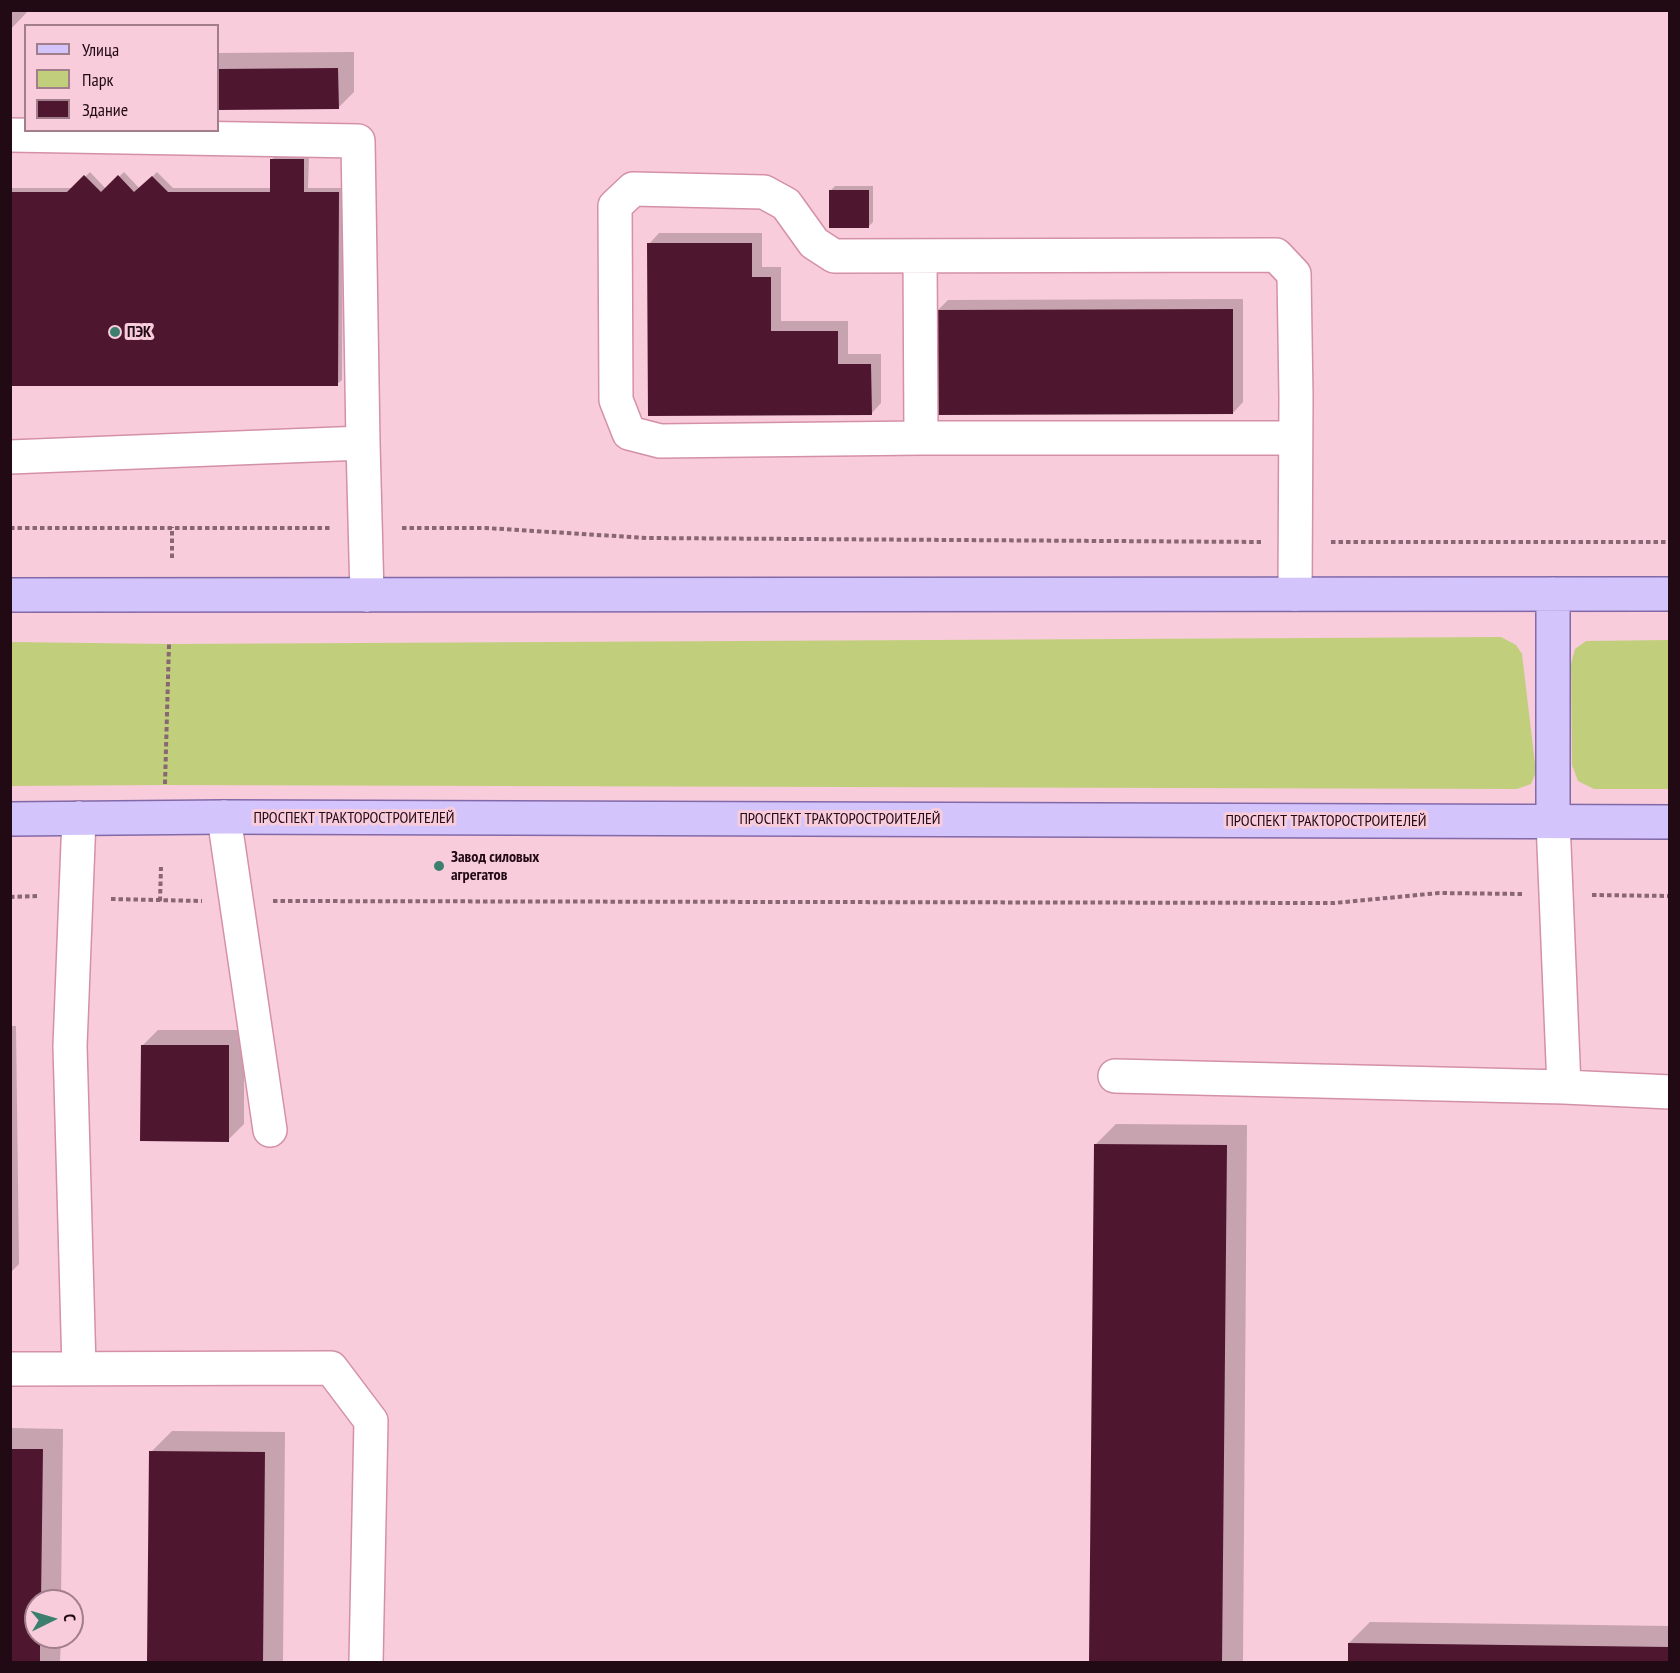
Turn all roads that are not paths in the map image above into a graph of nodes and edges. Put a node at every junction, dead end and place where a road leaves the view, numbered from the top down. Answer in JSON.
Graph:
{"nodes":[{"id":1,"x":10,"y":135,"type":"edge"},
{"id":2,"x":920,"y":256,"type":"junction"},
{"id":3,"x":921,"y":438,"type":"junction"},
{"id":4,"x":1295,"y":438,"type":"junction"},
{"id":5,"x":363,"y":443,"type":"junction"},
{"id":6,"x":10,"y":457,"type":"edge"},
{"id":7,"x":1295,"y":594,"type":"junction"},
{"id":8,"x":1553,"y":594,"type":"junction"},
{"id":9,"x":1670,"y":594,"type":"edge"},
{"id":10,"x":10,"y":595,"type":"edge"},
{"id":11,"x":368,"y":595,"type":"junction"},
{"id":12,"x":224,"y":817,"type":"junction"},
{"id":13,"x":79,"y":818,"type":"junction"},
{"id":14,"x":10,"y":819,"type":"edge"},
{"id":15,"x":1553,"y":821,"type":"junction"},
{"id":16,"x":1670,"y":822,"type":"edge"},
{"id":17,"x":1115,"y":1077,"type":"dead end"},
{"id":18,"x":1564,"y":1086,"type":"junction"},
{"id":19,"x":1670,"y":1092,"type":"edge"},
{"id":20,"x":270,"y":1130,"type":"dead end"},
{"id":21,"x":79,"y":1368,"type":"junction"},
{"id":22,"x":10,"y":1369,"type":"edge"},
{"id":23,"x":366,"y":1662,"type":"edge"}],
"edges":[{"from":1,"to":5,"type":"lane"},
{"from":2,"to":3,"type":"lane"},
{"from":2,"to":3,"type":"lane"},
{"from":2,"to":4,"type":"lane"},
{"from":3,"to":4,"type":"lane"},
{"from":4,"to":7,"type":"lane"},
{"from":5,"to":6,"type":"lane"},
{"from":5,"to":11,"type":"lane"},
{"from":7,"to":8,"type":"main road"},
{"from":7,"to":11,"type":"main road"},
{"from":8,"to":9,"type":"main road"},
{"from":8,"to":15,"type":"main road"},
{"from":10,"to":11,"type":"main road"},
{"from":12,"to":13,"type":"main road","name":"ПРОСПЕКТ ТРАКТОРОСТРОИТЕЛЕЙ"},
{"from":12,"to":15,"type":"main road","name":"ПРОСПЕКТ ТРАКТОРОСТРОИТЕЛЕЙ"},
{"from":12,"to":20,"type":"lane"},
{"from":13,"to":14,"type":"main road","name":"ПРОСПЕКТ ТРАКТОРОСТРОИТЕЛЕЙ"},
{"from":13,"to":21,"type":"lane"},
{"from":15,"to":16,"type":"main road","name":"ПРОСПЕКТ ТРАКТОРОСТРОИТЕЛЕЙ"},
{"from":15,"to":18,"type":"lane"},
{"from":17,"to":18,"type":"lane"},
{"from":18,"to":19,"type":"lane"},
{"from":21,"to":22,"type":"lane"},
{"from":21,"to":23,"type":"lane"}]}
